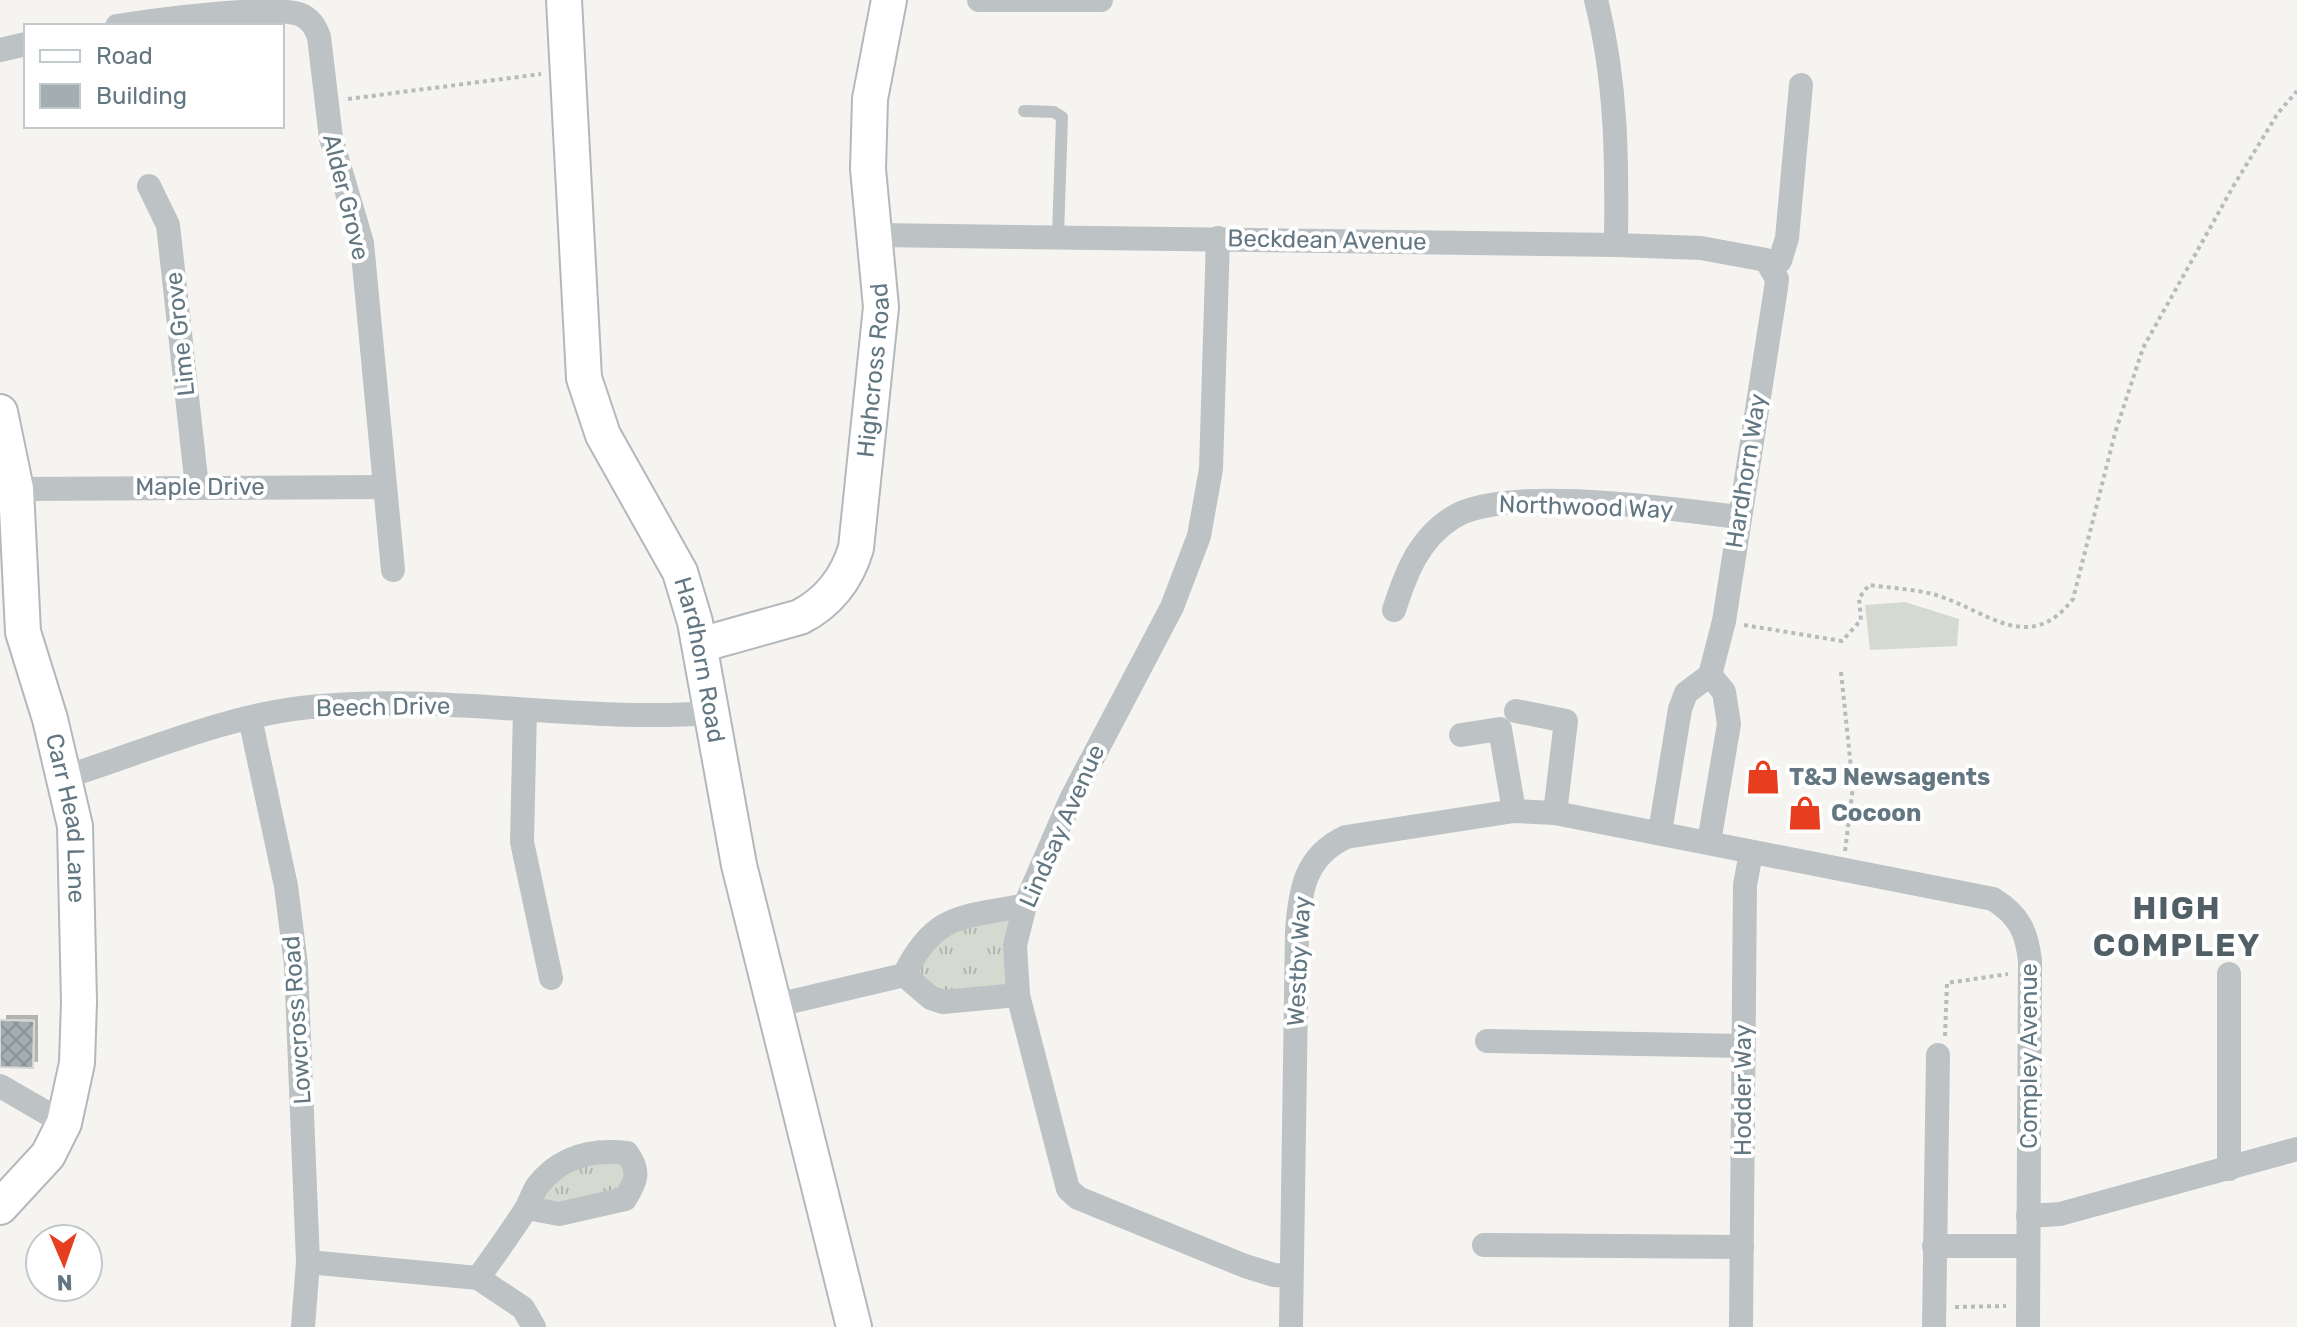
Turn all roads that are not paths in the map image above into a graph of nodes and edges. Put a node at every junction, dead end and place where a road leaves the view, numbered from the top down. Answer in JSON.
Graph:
{"nodes":[{"id":1,"x":564,"y":0,"type":"edge"},
{"id":2,"x":889,"y":0,"type":"edge"},
{"id":3,"x":979,"y":0,"type":"edge"},
{"id":4,"x":1101,"y":0,"type":"edge"},
{"id":5,"x":1596,"y":0,"type":"edge"},
{"id":6,"x":140,"y":24,"type":"edge"},
{"id":7,"x":24,"y":44,"type":"edge"},
{"id":8,"x":0,"y":50,"type":"edge"},
{"id":9,"x":1801,"y":85,"type":"dead end"},
{"id":10,"x":1024,"y":111,"type":"dead end"},
{"id":11,"x":149,"y":186,"type":"dead end"},
{"id":12,"x":876,"y":235,"type":"junction"},
{"id":13,"x":1058,"y":235,"type":"junction"},
{"id":14,"x":1218,"y":238,"type":"junction"},
{"id":15,"x":1616,"y":245,"type":"junction"},
{"id":16,"x":1773,"y":267,"type":"junction"},
{"id":17,"x":0,"y":412,"type":"edge"},
{"id":18,"x":197,"y":487,"type":"junction"},
{"id":19,"x":384,"y":487,"type":"junction"},
{"id":20,"x":16,"y":489,"type":"junction"},
{"id":21,"x":1738,"y":517,"type":"junction"},
{"id":22,"x":393,"y":570,"type":"dead end"},
{"id":23,"x":1394,"y":610,"type":"dead end"},
{"id":24,"x":12,"y":634,"type":"edge"},
{"id":25,"x":700,"y":645,"type":"junction"},
{"id":26,"x":1710,"y":675,"type":"junction"},
{"id":27,"x":525,"y":710,"type":"junction"},
{"id":28,"x":1516,"y":711,"type":"dead end"},
{"id":29,"x":711,"y":713,"type":"junction"},
{"id":30,"x":250,"y":718,"type":"junction"},
{"id":31,"x":1461,"y":735,"type":"dead end"},
{"id":32,"x":65,"y":777,"type":"junction"},
{"id":33,"x":1514,"y":811,"type":"junction"},
{"id":34,"x":1555,"y":813,"type":"junction"},
{"id":35,"x":1660,"y":832,"type":"junction"},
{"id":36,"x":1709,"y":842,"type":"junction"},
{"id":37,"x":1751,"y":853,"type":"junction"},
{"id":38,"x":1025,"y":905,"type":"junction"},
{"id":39,"x":2229,"y":974,"type":"dead end"},
{"id":40,"x":904,"y":975,"type":"junction"},
{"id":41,"x":551,"y":978,"type":"dead end"},
{"id":42,"x":1018,"y":995,"type":"junction"},
{"id":43,"x":777,"y":1005,"type":"junction"},
{"id":44,"x":1487,"y":1041,"type":"dead end"},
{"id":45,"x":1743,"y":1046,"type":"junction"},
{"id":46,"x":1931,"y":1071,"type":"road end"},
{"id":47,"x":0,"y":1086,"type":"edge"},
{"id":48,"x":64,"y":1123,"type":"junction"},
{"id":49,"x":2297,"y":1149,"type":"edge"},
{"id":50,"x":2229,"y":1169,"type":"junction"},
{"id":51,"x":0,"y":1207,"type":"edge"},
{"id":52,"x":527,"y":1208,"type":"dead end"},
{"id":53,"x":2028,"y":1216,"type":"junction"},
{"id":54,"x":1484,"y":1245,"type":"dead end"},
{"id":55,"x":1934,"y":1246,"type":"junction"},
{"id":56,"x":2028,"y":1246,"type":"junction"},
{"id":57,"x":1742,"y":1247,"type":"junction"},
{"id":58,"x":308,"y":1262,"type":"junction"},
{"id":59,"x":1291,"y":1276,"type":"junction"},
{"id":60,"x":478,"y":1278,"type":"junction"},
{"id":61,"x":1934,"y":1317,"type":"edge"},
{"id":62,"x":2028,"y":1317,"type":"edge"},
{"id":63,"x":303,"y":1327,"type":"edge"},
{"id":64,"x":534,"y":1327,"type":"edge"},
{"id":65,"x":854,"y":1327,"type":"edge"},
{"id":66,"x":1291,"y":1327,"type":"edge"},
{"id":67,"x":1741,"y":1327,"type":"edge"}],
"edges":[{"from":1,"to":25,"type":"street","name":"Hardhorn Road"},
{"from":2,"to":12,"type":"street","name":"Highcross Road"},
{"from":3,"to":4,"type":"street"},
{"from":5,"to":15,"type":"street"},
{"from":6,"to":19,"type":"street","name":"Alder Grove"},
{"from":7,"to":8,"type":"street"},
{"from":9,"to":16,"type":"street"},
{"from":10,"to":13,"type":"lane"},
{"from":11,"to":18,"type":"street","name":"Lime Grove"},
{"from":12,"to":13,"type":"street","name":"Beckdean Avenue"},
{"from":12,"to":25,"type":"street","name":"Highcross Road"},
{"from":13,"to":14,"type":"street","name":"Beckdean Avenue"},
{"from":14,"to":15,"type":"street","name":"Beckdean Avenue"},
{"from":14,"to":38,"type":"street","name":"Lindsay Avenue"},
{"from":15,"to":16,"type":"street","name":"Beckdean Avenue"},
{"from":16,"to":21,"type":"street","name":"Hardhorn Way"},
{"from":17,"to":20,"type":"street","name":"Carr Head Lane"},
{"from":18,"to":19,"type":"street","name":"Maple Drive"},
{"from":18,"to":20,"type":"street","name":"Maple Drive"},
{"from":19,"to":22,"type":"street","name":"Alder Grove"},
{"from":20,"to":24,"type":"street","name":"Carr Head Lane"},
{"from":21,"to":23,"type":"street","name":"Northwood Way"},
{"from":21,"to":26,"type":"street","name":"Hardhorn Way"},
{"from":24,"to":32,"type":"street","name":"Carr Head Lane"},
{"from":25,"to":29,"type":"street","name":"Hardhorn Road"},
{"from":26,"to":35,"type":"street"},
{"from":26,"to":36,"type":"street"},
{"from":27,"to":29,"type":"street","name":"Beech Drive"},
{"from":27,"to":30,"type":"street","name":"Beech Drive"},
{"from":27,"to":41,"type":"street"},
{"from":28,"to":34,"type":"street"},
{"from":29,"to":43,"type":"street","name":"Hardhorn Road"},
{"from":30,"to":32,"type":"street","name":"Beech Drive"},
{"from":30,"to":58,"type":"street","name":"Lowcross Road"},
{"from":31,"to":33,"type":"street"},
{"from":32,"to":48,"type":"street","name":"Carr Head Lane"},
{"from":33,"to":34,"type":"street","name":"Westby Way"},
{"from":33,"to":59,"type":"street","name":"Westby Way"},
{"from":34,"to":35,"type":"street","name":"Westby Way"},
{"from":35,"to":36,"type":"street","name":"Compley Avenue"},
{"from":36,"to":37,"type":"street","name":"Compley Avenue"},
{"from":37,"to":45,"type":"street","name":"Hodder Way"},
{"from":37,"to":53,"type":"street","name":"Compley Avenue"},
{"from":38,"to":40,"type":"street"},
{"from":38,"to":42,"type":"street","name":"Lindsay Avenue"},
{"from":39,"to":50,"type":"street"},
{"from":40,"to":42,"type":"street"},
{"from":40,"to":43,"type":"street"},
{"from":42,"to":59,"type":"street","name":"Lindsay Avenue"},
{"from":43,"to":65,"type":"street","name":"Hardhorn Road"},
{"from":44,"to":45,"type":"street"},
{"from":45,"to":57,"type":"street","name":"Hodder Way"},
{"from":46,"to":55,"type":"street"},
{"from":47,"to":48,"type":"street"},
{"from":48,"to":51,"type":"street","name":"Carr Head Lane"},
{"from":49,"to":50,"type":"street"},
{"from":50,"to":53,"type":"street"},
{"from":52,"to":60,"type":"street"},
{"from":53,"to":56,"type":"street","name":"Compley Avenue"},
{"from":54,"to":57,"type":"street"},
{"from":55,"to":56,"type":"street"},
{"from":55,"to":61,"type":"street"},
{"from":56,"to":62,"type":"street","name":"Compley Avenue"},
{"from":57,"to":67,"type":"street","name":"Hodder Way"},
{"from":58,"to":60,"type":"street"},
{"from":58,"to":63,"type":"street","name":"Lowcross Road"},
{"from":59,"to":66,"type":"street","name":"Westby Way"},
{"from":60,"to":64,"type":"street"}]}
